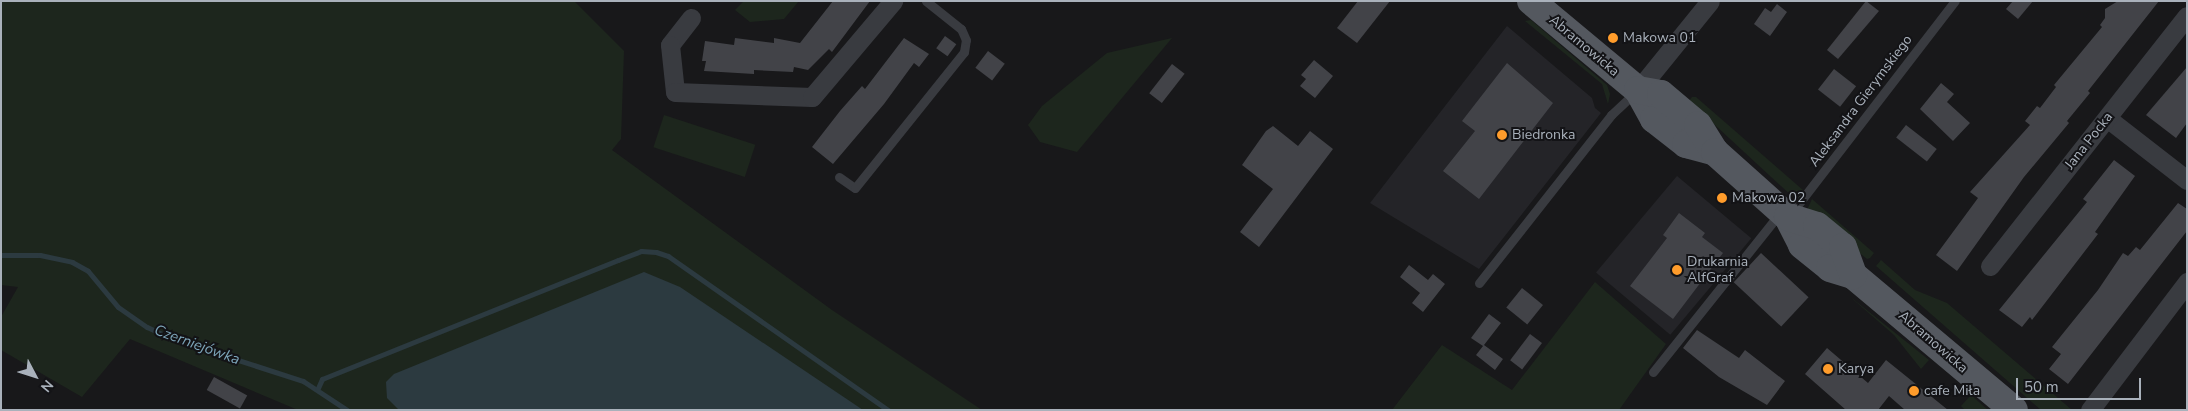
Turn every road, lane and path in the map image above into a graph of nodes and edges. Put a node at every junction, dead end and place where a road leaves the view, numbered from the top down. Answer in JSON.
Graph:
{"nodes":[{"id":1,"x":893,"y":1,"type":"edge"},
{"id":2,"x":926,"y":1,"type":"edge"},
{"id":3,"x":1530,"y":1,"type":"edge"},
{"id":4,"x":1710,"y":1,"type":"edge"},
{"id":5,"x":1955,"y":1,"type":"edge"},
{"id":6,"x":2187,"y":16,"type":"edge"},
{"id":7,"x":691,"y":18,"type":"dead end"},
{"id":8,"x":1638,"y":90,"type":"junction"},
{"id":9,"x":2107,"y":118,"type":"junction"},
{"id":10,"x":840,"y":177,"type":"dead end"},
{"id":11,"x":2187,"y":180,"type":"edge"},
{"id":12,"x":1785,"y":214,"type":"junction"},
{"id":13,"x":1990,"y":266,"type":"dead end"},
{"id":14,"x":1479,"y":282,"type":"dead end"},
{"id":15,"x":2187,"y":282,"type":"edge"},
{"id":16,"x":1653,"y":372,"type":"dead end"},
{"id":17,"x":2014,"y":410,"type":"edge"},
{"id":18,"x":2090,"y":410,"type":"edge"}],
"edges":[{"from":1,"to":7,"type":"street"},
{"from":2,"to":10,"type":"lane"},
{"from":3,"to":8,"type":"main road","name":"Abramowicka"},
{"from":4,"to":8,"type":"street"},
{"from":5,"to":12,"type":"lane","name":"Aleksandra Gierymskiego"},
{"from":6,"to":9,"type":"street","name":"Jana Pocka"},
{"from":8,"to":12,"type":"main road","name":"Abramowicka"},
{"from":8,"to":14,"type":"lane"},
{"from":9,"to":11,"type":"street"},
{"from":9,"to":13,"type":"street","name":"Jana Pocka"},
{"from":12,"to":16,"type":"lane","name":"Aleksandra Gierymskiego"},
{"from":12,"to":17,"type":"main road","name":"Abramowicka"},
{"from":15,"to":18,"type":"street"}]}
